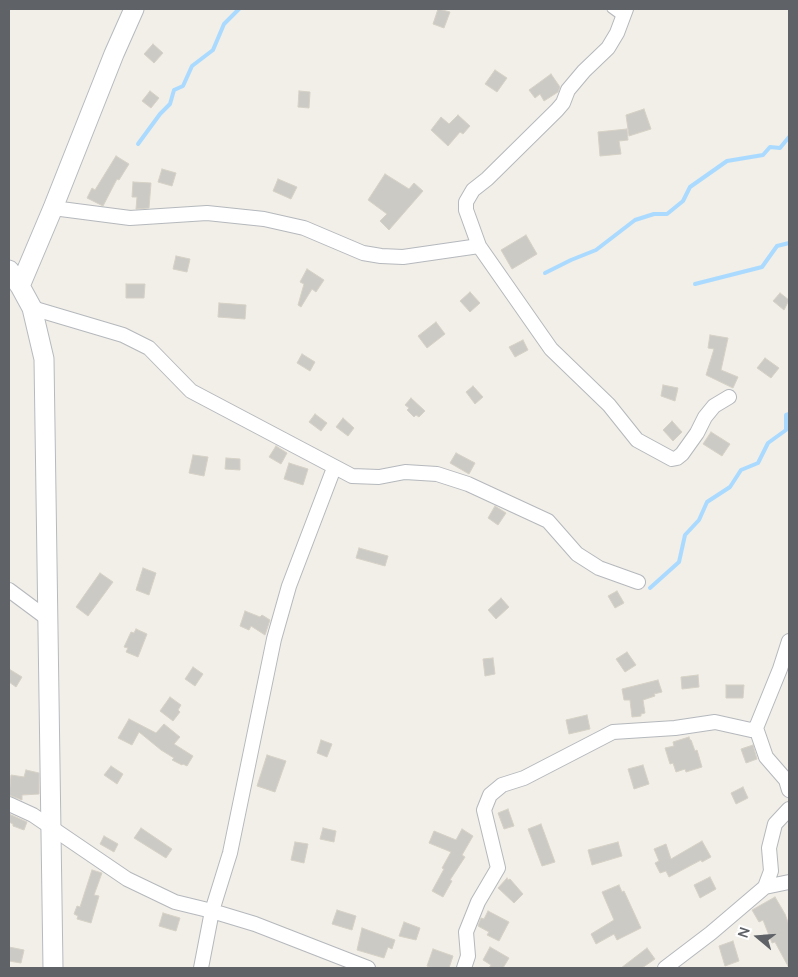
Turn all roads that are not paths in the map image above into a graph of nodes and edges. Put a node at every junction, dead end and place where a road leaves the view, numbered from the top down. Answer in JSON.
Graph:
{"nodes":[{"id":1,"x":134,"y":9,"type":"edge"},
{"id":2,"x":620,"y":12,"type":"edge"},
{"id":3,"x":53,"y":208,"type":"junction"},
{"id":4,"x":479,"y":246,"type":"junction"},
{"id":5,"x":14,"y":278,"type":"edge"},
{"id":6,"x":32,"y":308,"type":"junction"},
{"id":7,"x":729,"y":397,"type":"dead end"},
{"id":8,"x":334,"y":468,"type":"junction"},
{"id":9,"x":638,"y":582,"type":"dead end"},
{"id":10,"x":9,"y":590,"type":"edge"},
{"id":11,"x":48,"y":619,"type":"junction"},
{"id":12,"x":789,"y":641,"type":"edge"},
{"id":13,"x":756,"y":728,"type":"junction"},
{"id":14,"x":789,"y":790,"type":"edge"},
{"id":15,"x":9,"y":804,"type":"edge"},
{"id":16,"x":789,"y":808,"type":"edge"},
{"id":17,"x":51,"y":828,"type":"junction"},
{"id":18,"x":789,"y":882,"type":"edge"},
{"id":19,"x":766,"y":887,"type":"junction"},
{"id":20,"x":212,"y":911,"type":"junction"},
{"id":21,"x":52,"y":968,"type":"edge"},
{"id":22,"x":201,"y":968,"type":"edge"},
{"id":23,"x":368,"y":968,"type":"edge"},
{"id":24,"x":464,"y":968,"type":"edge"},
{"id":25,"x":666,"y":968,"type":"edge"}],
"edges":[{"from":1,"to":3,"type":"street"},
{"from":2,"to":4,"type":"street"},
{"from":3,"to":4,"type":"street"},
{"from":3,"to":5,"type":"street"},
{"from":4,"to":7,"type":"street"},
{"from":5,"to":6,"type":"street"},
{"from":6,"to":8,"type":"street"},
{"from":6,"to":11,"type":"street"},
{"from":8,"to":9,"type":"street"},
{"from":8,"to":20,"type":"street"},
{"from":10,"to":11,"type":"street"},
{"from":11,"to":17,"type":"street"},
{"from":12,"to":13,"type":"street"},
{"from":13,"to":14,"type":"street"},
{"from":13,"to":24,"type":"street"},
{"from":15,"to":17,"type":"street"},
{"from":16,"to":19,"type":"street"},
{"from":17,"to":20,"type":"street"},
{"from":17,"to":21,"type":"street"},
{"from":18,"to":19,"type":"street"},
{"from":19,"to":25,"type":"street"},
{"from":20,"to":22,"type":"street"},
{"from":20,"to":23,"type":"street"}]}
